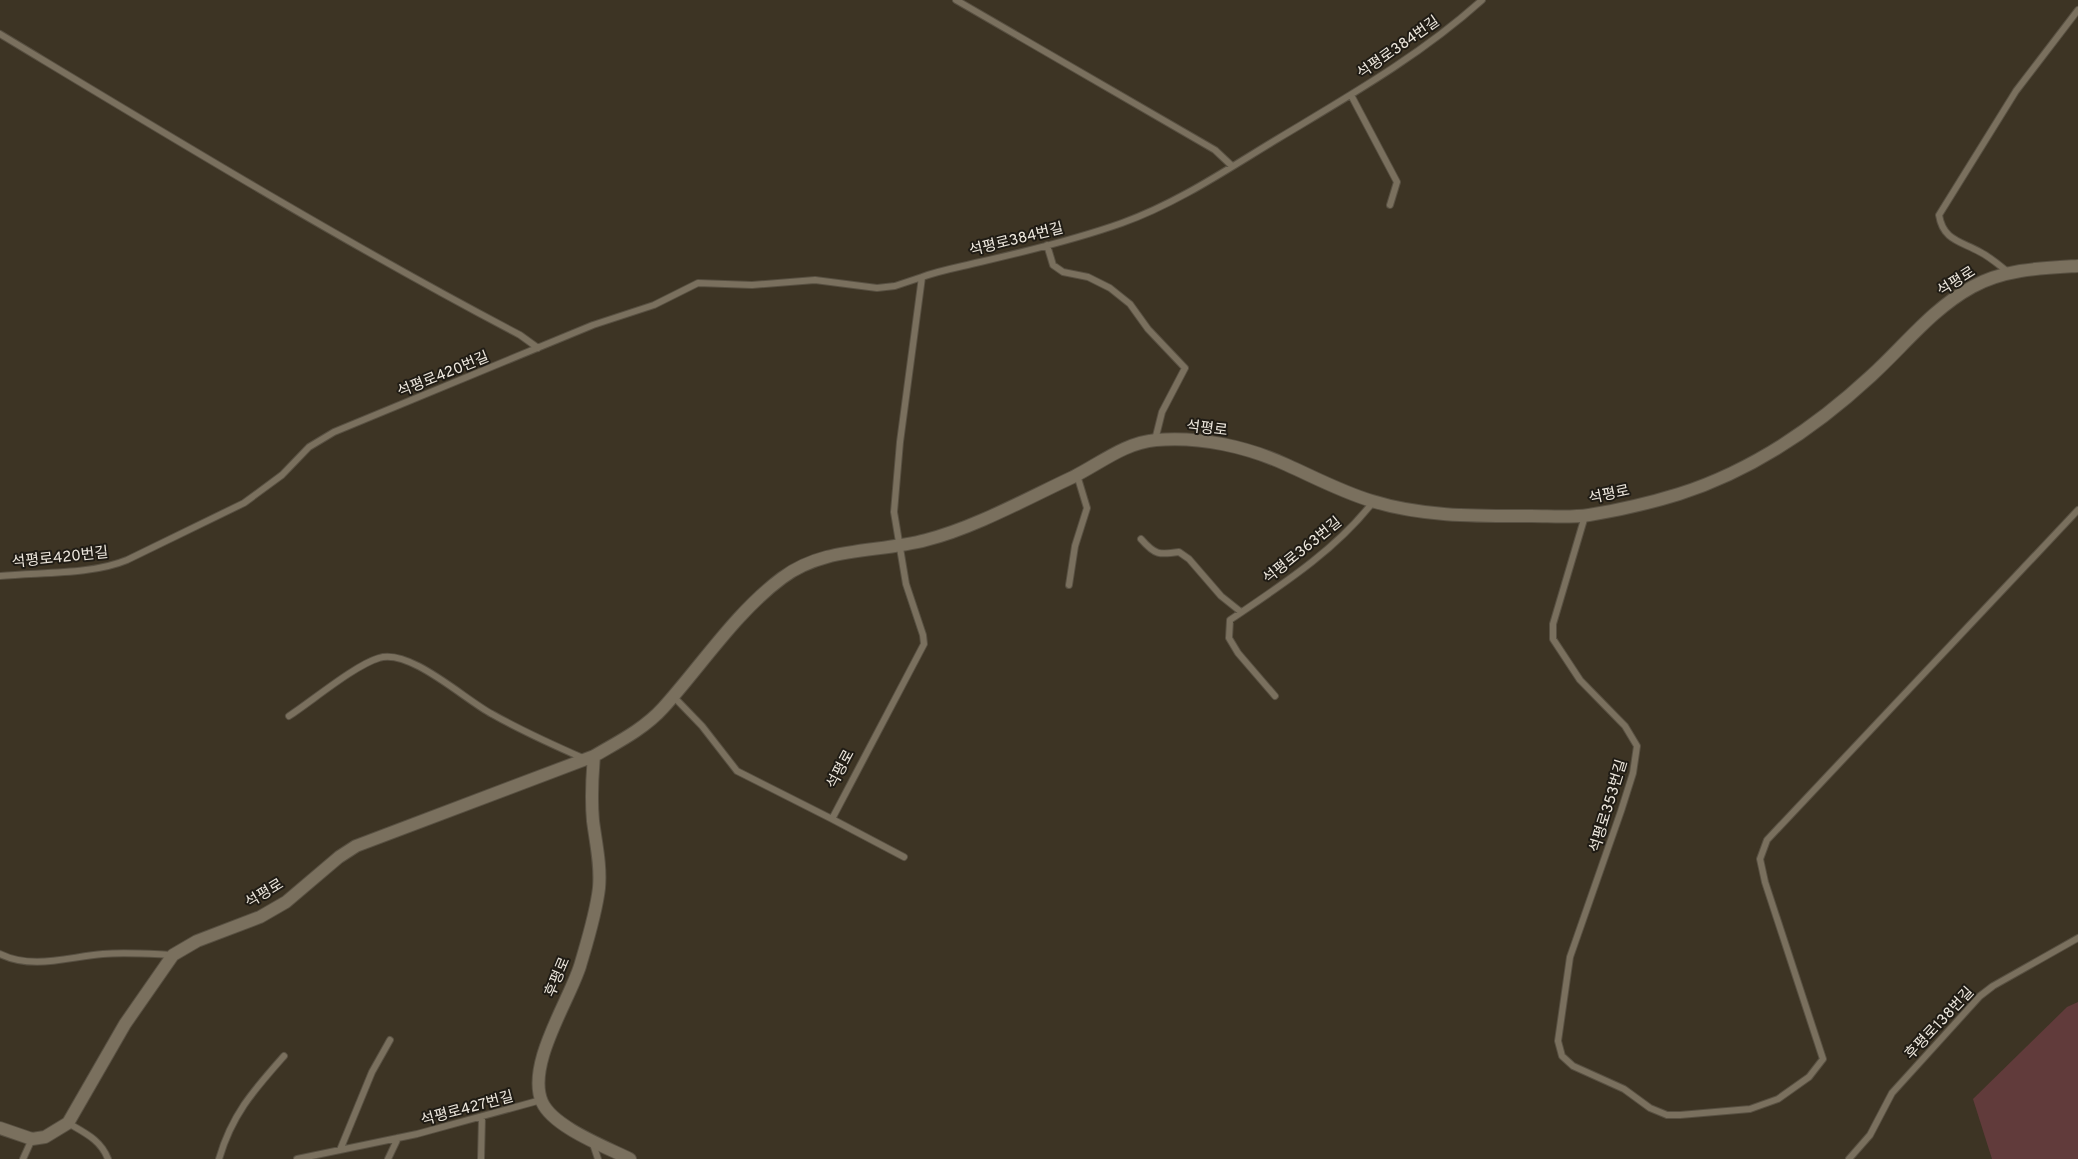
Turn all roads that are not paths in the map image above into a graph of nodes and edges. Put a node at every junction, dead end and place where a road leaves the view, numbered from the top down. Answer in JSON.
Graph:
{"nodes":[{"id":1,"x":956,"y":0,"type":"edge"},
{"id":2,"x":1482,"y":0,"type":"edge"},
{"id":3,"x":2078,"y":10,"type":"edge"},
{"id":4,"x":0,"y":34,"type":"edge"},
{"id":5,"x":1351,"y":95,"type":"junction"},
{"id":6,"x":1232,"y":166,"type":"junction"},
{"id":7,"x":1390,"y":205,"type":"dead end"},
{"id":8,"x":1047,"y":245,"type":"junction"},
{"id":9,"x":2078,"y":266,"type":"edge"},
{"id":10,"x":2008,"y":272,"type":"junction"},
{"id":11,"x":922,"y":277,"type":"junction"},
{"id":12,"x":538,"y":348,"type":"junction"},
{"id":13,"x":1155,"y":440,"type":"junction"},
{"id":14,"x":1077,"y":475,"type":"junction"},
{"id":15,"x":1373,"y":502,"type":"junction"},
{"id":16,"x":2078,"y":510,"type":"edge"},
{"id":17,"x":1585,"y":516,"type":"junction"},
{"id":18,"x":1141,"y":539,"type":"dead end"},
{"id":19,"x":898,"y":545,"type":"junction"},
{"id":20,"x":0,"y":576,"type":"edge"},
{"id":21,"x":1069,"y":585,"type":"dead end"},
{"id":22,"x":1241,"y":612,"type":"junction"},
{"id":23,"x":673,"y":696,"type":"junction"},
{"id":24,"x":1275,"y":696,"type":"dead end"},
{"id":25,"x":289,"y":716,"type":"dead end"},
{"id":26,"x":590,"y":758,"type":"junction"},
{"id":27,"x":832,"y":819,"type":"junction"},
{"id":28,"x":904,"y":857,"type":"dead end"},
{"id":29,"x":2078,"y":938,"type":"edge"},
{"id":30,"x":0,"y":954,"type":"edge"},
{"id":31,"x":173,"y":955,"type":"junction"},
{"id":32,"x":390,"y":1040,"type":"dead end"},
{"id":33,"x":284,"y":1056,"type":"dead end"},
{"id":34,"x":541,"y":1100,"type":"junction"},
{"id":35,"x":482,"y":1117,"type":"junction"},
{"id":36,"x":68,"y":1122,"type":"junction"},
{"id":37,"x":0,"y":1128,"type":"edge"},
{"id":38,"x":398,"y":1138,"type":"junction"},
{"id":39,"x":32,"y":1139,"type":"junction"},
{"id":40,"x":591,"y":1139,"type":"junction"},
{"id":41,"x":340,"y":1150,"type":"junction"},
{"id":42,"x":23,"y":1159,"type":"edge"},
{"id":43,"x":108,"y":1159,"type":"edge"},
{"id":44,"x":219,"y":1159,"type":"edge"},
{"id":45,"x":297,"y":1159,"type":"edge"},
{"id":46,"x":388,"y":1159,"type":"edge"},
{"id":47,"x":481,"y":1159,"type":"edge"},
{"id":48,"x":598,"y":1159,"type":"edge"},
{"id":49,"x":630,"y":1159,"type":"edge"},
{"id":50,"x":1850,"y":1159,"type":"edge"}],
"edges":[{"from":1,"to":6,"type":"lane"},
{"from":2,"to":5,"type":"lane","name":"석평로384번길"},
{"from":3,"to":10,"type":"lane","name":"석평로"},
{"from":4,"to":12,"type":"lane"},
{"from":5,"to":6,"type":"lane","name":"석평로384번길"},
{"from":5,"to":7,"type":"lane","name":"석평로384번길"},
{"from":6,"to":8,"type":"lane","name":"석평로384번길"},
{"from":8,"to":11,"type":"lane","name":"석평로384번길"},
{"from":8,"to":13,"type":"lane"},
{"from":9,"to":10,"type":"street","name":"석평로"},
{"from":10,"to":17,"type":"street","name":"석평로"},
{"from":11,"to":12,"type":"lane","name":"석평로420번길"},
{"from":11,"to":19,"type":"lane"},
{"from":12,"to":20,"type":"lane","name":"석평로420번길"},
{"from":13,"to":14,"type":"street","name":"석평로"},
{"from":13,"to":15,"type":"street","name":"석평로"},
{"from":14,"to":19,"type":"street","name":"석평로"},
{"from":14,"to":21,"type":"lane"},
{"from":15,"to":17,"type":"street","name":"석평로"},
{"from":15,"to":22,"type":"lane","name":"석평로363번길"},
{"from":16,"to":17,"type":"lane","name":"석평로353번길"},
{"from":18,"to":22,"type":"lane"},
{"from":19,"to":23,"type":"street","name":"석평로"},
{"from":19,"to":27,"type":"lane","name":"석평로"},
{"from":22,"to":24,"type":"lane","name":"석평로363번길"},
{"from":23,"to":26,"type":"street","name":"석평로"},
{"from":23,"to":27,"type":"lane"},
{"from":25,"to":26,"type":"lane"},
{"from":26,"to":31,"type":"street","name":"석평로"},
{"from":26,"to":34,"type":"street","name":"후평로"},
{"from":27,"to":28,"type":"lane"},
{"from":29,"to":50,"type":"lane","name":"후평로138번길"},
{"from":30,"to":31,"type":"lane"},
{"from":31,"to":36,"type":"street","name":"석평로"},
{"from":32,"to":41,"type":"lane"},
{"from":33,"to":44,"type":"lane"},
{"from":34,"to":35,"type":"lane","name":"석평로427번길"},
{"from":34,"to":40,"type":"street"},
{"from":35,"to":38,"type":"lane","name":"석평로427번길"},
{"from":35,"to":47,"type":"lane"},
{"from":36,"to":39,"type":"street","name":"석평로"},
{"from":36,"to":43,"type":"lane"},
{"from":37,"to":39,"type":"street"},
{"from":38,"to":41,"type":"lane","name":"석평로427번길"},
{"from":38,"to":46,"type":"lane"},
{"from":39,"to":42,"type":"lane"},
{"from":40,"to":48,"type":"lane"},
{"from":40,"to":49,"type":"street"},
{"from":41,"to":45,"type":"lane","name":"석평로427번길"}]}
